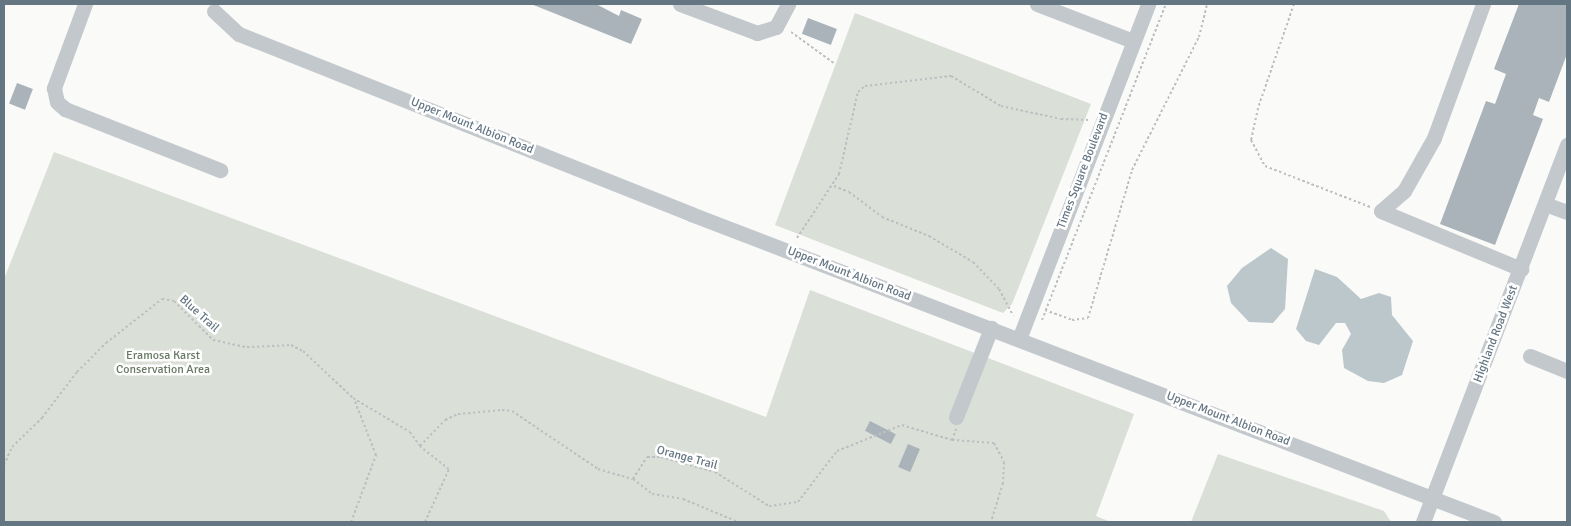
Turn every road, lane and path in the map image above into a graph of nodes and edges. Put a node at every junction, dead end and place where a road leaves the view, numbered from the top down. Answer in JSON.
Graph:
{"nodes":[{"id":1,"x":85,"y":4,"type":"edge"},
{"id":2,"x":680,"y":4,"type":"edge"},
{"id":3,"x":788,"y":4,"type":"edge"},
{"id":4,"x":1037,"y":4,"type":"edge"},
{"id":5,"x":1148,"y":4,"type":"edge"},
{"id":6,"x":1166,"y":4,"type":"edge"},
{"id":7,"x":1207,"y":4,"type":"edge"},
{"id":8,"x":1294,"y":4,"type":"edge"},
{"id":9,"x":1484,"y":4,"type":"edge"},
{"id":10,"x":214,"y":11,"type":"dead end"},
{"id":11,"x":791,"y":32,"type":"dead end"},
{"id":12,"x":1133,"y":41,"type":"junction"},
{"id":13,"x":835,"y":64,"type":"dead end"},
{"id":14,"x":1090,"y":120,"type":"dead end"},
{"id":15,"x":1567,"y":145,"type":"edge"},
{"id":16,"x":220,"y":170,"type":"dead end"},
{"id":17,"x":834,"y":186,"type":"junction"},
{"id":18,"x":1545,"y":204,"type":"junction"},
{"id":19,"x":1380,"y":211,"type":"junction"},
{"id":20,"x":1567,"y":212,"type":"edge"},
{"id":21,"x":797,"y":238,"type":"dead end"},
{"id":22,"x":1520,"y":269,"type":"junction"},
{"id":23,"x":1046,"y":310,"type":"junction"},
{"id":24,"x":1013,"y":315,"type":"dead end"},
{"id":25,"x":1041,"y":323,"type":"dead end"},
{"id":26,"x":991,"y":328,"type":"junction"},
{"id":27,"x":1019,"y":339,"type":"junction"},
{"id":28,"x":1530,"y":356,"type":"dead end"},
{"id":29,"x":1567,"y":371,"type":"edge"},
{"id":30,"x":353,"y":398,"type":"junction"},
{"id":31,"x":956,"y":417,"type":"dead end"},
{"id":32,"x":420,"y":446,"type":"junction"},
{"id":33,"x":4,"y":465,"type":"edge"},
{"id":34,"x":633,"y":479,"type":"junction"},
{"id":35,"x":1433,"y":498,"type":"junction"},
{"id":36,"x":351,"y":522,"type":"edge"},
{"id":37,"x":425,"y":522,"type":"edge"},
{"id":38,"x":738,"y":522,"type":"edge"},
{"id":39,"x":991,"y":522,"type":"edge"},
{"id":40,"x":1423,"y":522,"type":"edge"},
{"id":41,"x":1494,"y":522,"type":"edge"}],
"edges":[{"from":1,"to":16,"type":"street"},
{"from":2,"to":3,"type":"street"},
{"from":4,"to":12,"type":"street"},
{"from":5,"to":12,"type":"street","name":"Times Square Boulevard"},
{"from":6,"to":23,"type":"path"},
{"from":7,"to":23,"type":"path"},
{"from":8,"to":19,"type":"path"},
{"from":9,"to":19,"type":"street"},
{"from":10,"to":26,"type":"street","name":"Upper Mount Albion Road"},
{"from":11,"to":13,"type":"path"},
{"from":12,"to":27,"type":"street","name":"Times Square Boulevard"},
{"from":14,"to":17,"type":"path"},
{"from":15,"to":18,"type":"street","name":"Highland Road West"},
{"from":17,"to":21,"type":"path"},
{"from":17,"to":24,"type":"path"},
{"from":18,"to":20,"type":"street"},
{"from":18,"to":22,"type":"street","name":"Highland Road West"},
{"from":19,"to":22,"type":"street"},
{"from":22,"to":35,"type":"street","name":"Highland Road West"},
{"from":23,"to":25,"type":"path"},
{"from":26,"to":27,"type":"street","name":"Upper Mount Albion Road"},
{"from":26,"to":31,"type":"street"},
{"from":27,"to":35,"type":"street","name":"Upper Mount Albion Road"},
{"from":28,"to":29,"type":"street"},
{"from":30,"to":32,"type":"path","name":"Blue Trail"},
{"from":30,"to":33,"type":"path","name":"Blue Trail"},
{"from":30,"to":36,"type":"path"},
{"from":32,"to":34,"type":"path"},
{"from":32,"to":37,"type":"path"},
{"from":34,"to":38,"type":"path"},
{"from":34,"to":39,"type":"path","name":"Orange Trail"},
{"from":35,"to":40,"type":"street","name":"Highland Road West"},
{"from":35,"to":41,"type":"street","name":"Upper Mount Albion Road"}]}
